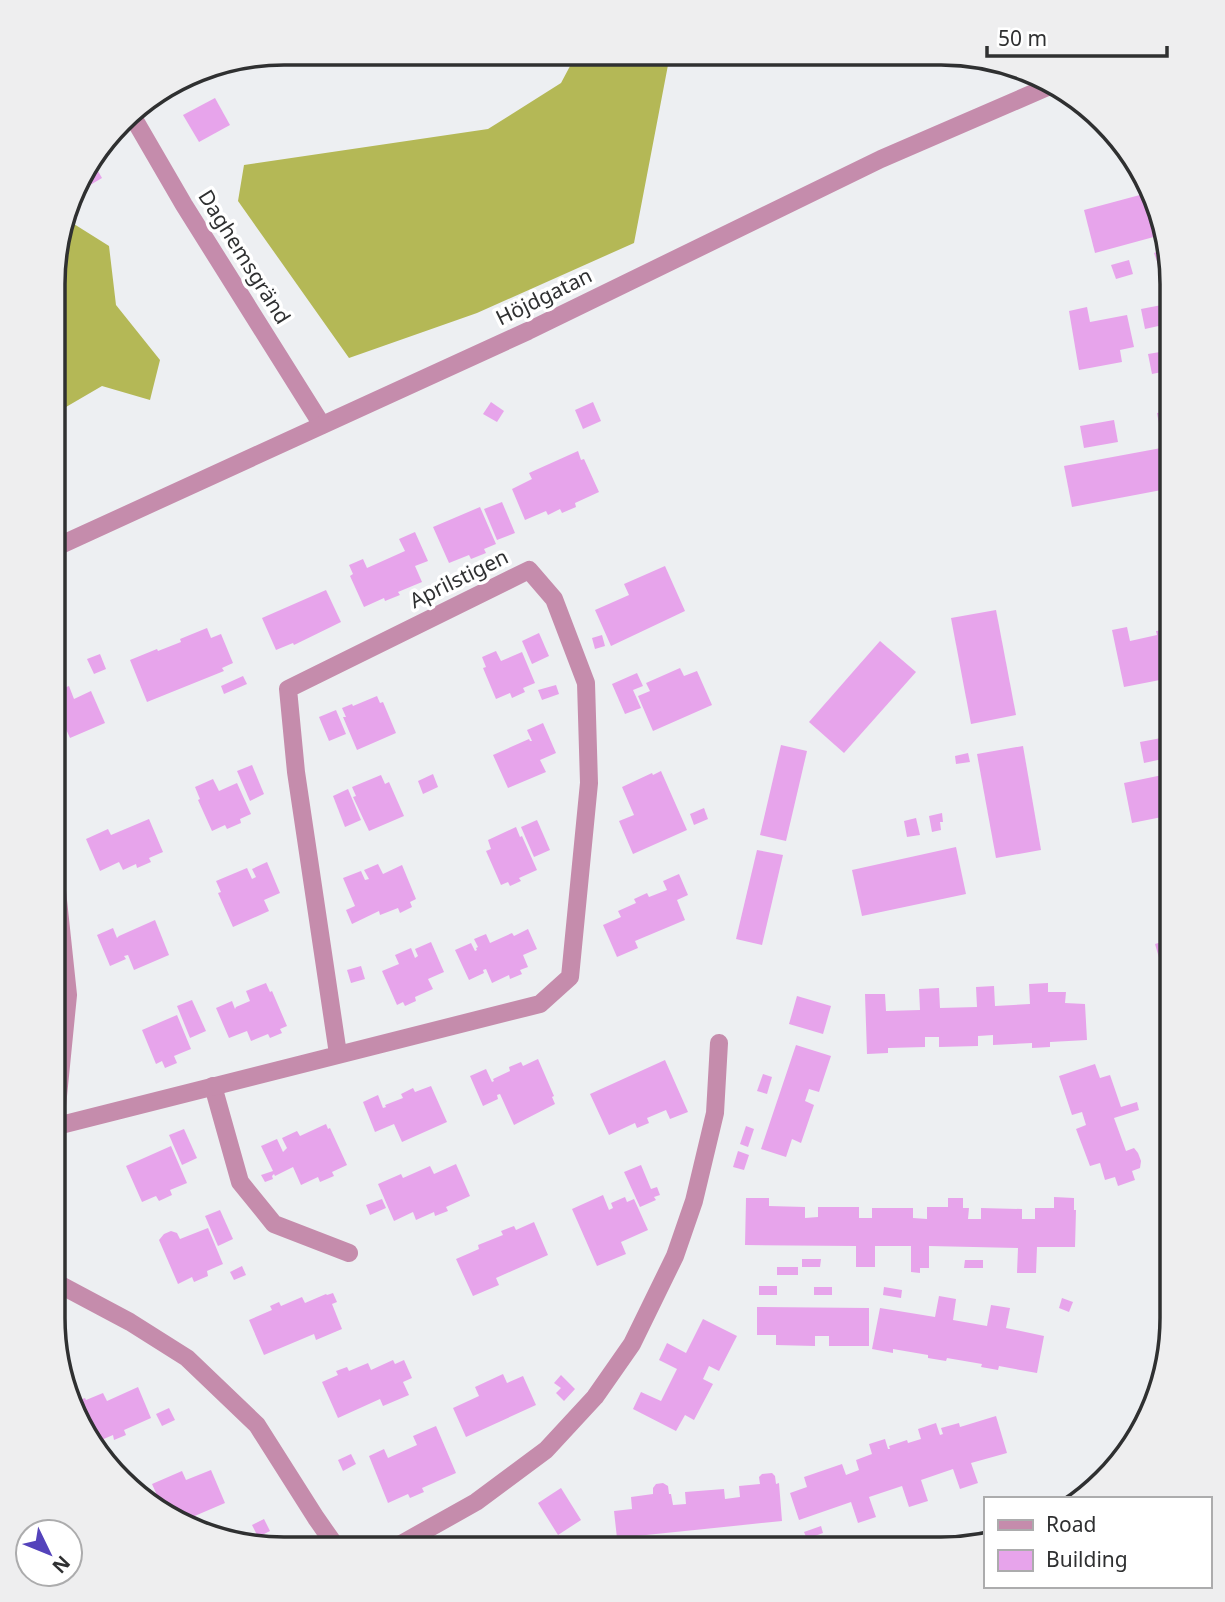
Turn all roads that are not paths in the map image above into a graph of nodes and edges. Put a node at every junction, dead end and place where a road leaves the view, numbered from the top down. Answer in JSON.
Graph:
{"nodes":[{"id":1,"x":1042,"y":89,"type":"edge"},
{"id":2,"x":136,"y":122,"type":"edge"},
{"id":3,"x":322,"y":425,"type":"junction"},
{"id":4,"x":65,"y":543,"type":"edge"},
{"id":5,"x":65,"y":967,"type":"edge"},
{"id":6,"x":65,"y":1024,"type":"edge"},
{"id":7,"x":719,"y":1043,"type":"dead end"},
{"id":8,"x":338,"y":1054,"type":"junction"},
{"id":9,"x":213,"y":1086,"type":"junction"},
{"id":10,"x":65,"y":1126,"type":"edge"},
{"id":11,"x":348,"y":1253,"type":"dead end"},
{"id":12,"x":65,"y":1288,"type":"edge"},
{"id":13,"x":329,"y":1537,"type":"edge"},
{"id":14,"x":414,"y":1537,"type":"edge"}],
"edges":[{"from":1,"to":3,"type":"street","name":"Höjdgatan"},
{"from":2,"to":3,"type":"street","name":"Daghemsgränd"},
{"from":3,"to":4,"type":"street","name":"Höjdgatan"},
{"from":5,"to":6,"type":"street"},
{"from":7,"to":14,"type":"street"},
{"from":8,"to":8,"type":"street","name":"Aprilstigen"},
{"from":8,"to":9,"type":"street","name":"Aprilstigen"},
{"from":9,"to":10,"type":"street","name":"Aprilstigen"},
{"from":9,"to":11,"type":"street"},
{"from":12,"to":13,"type":"street"}]}
